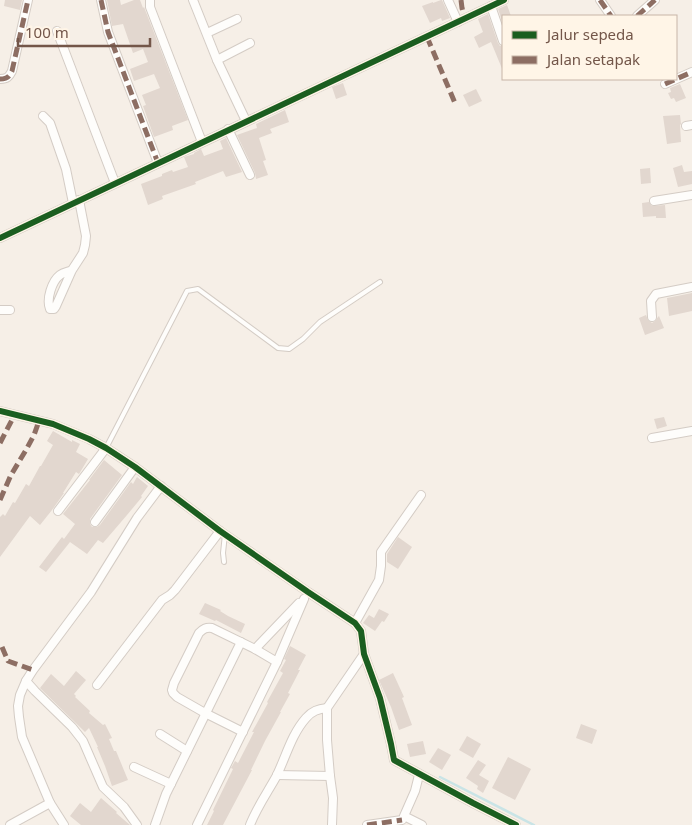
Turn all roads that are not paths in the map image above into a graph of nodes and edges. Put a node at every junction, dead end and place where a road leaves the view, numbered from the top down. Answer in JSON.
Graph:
{"nodes":[{"id":1,"x":28,"y":0,"type":"edge"},
{"id":2,"x":101,"y":0,"type":"edge"},
{"id":3,"x":150,"y":0,"type":"edge"},
{"id":4,"x":193,"y":0,"type":"edge"},
{"id":5,"x":448,"y":0,"type":"edge"},
{"id":6,"x":504,"y":0,"type":"edge"},
{"id":7,"x":600,"y":0,"type":"edge"},
{"id":8,"x":655,"y":0,"type":"edge"},
{"id":9,"x":491,"y":6,"type":"junction"},
{"id":10,"x":610,"y":15,"type":"edge"},
{"id":11,"x":638,"y":15,"type":"edge"},
{"id":12,"x":237,"y":19,"type":"dead end"},
{"id":13,"x":458,"y":22,"type":"junction"},
{"id":14,"x":57,"y":31,"type":"dead end"},
{"id":15,"x":207,"y":33,"type":"junction"},
{"id":16,"x":502,"y":38,"type":"edge"},
{"id":17,"x":250,"y":43,"type":"dead end"},
{"id":18,"x":217,"y":60,"type":"junction"},
{"id":19,"x":692,"y":72,"type":"edge"},
{"id":20,"x":0,"y":79,"type":"edge"},
{"id":21,"x":677,"y":79,"type":"edge"},
{"id":22,"x":675,"y":80,"type":"edge"},
{"id":23,"x":666,"y":84,"type":"dead end"},
{"id":24,"x":43,"y":116,"type":"dead end"},
{"id":25,"x":246,"y":121,"type":"junction"},
{"id":26,"x":228,"y":129,"type":"junction"},
{"id":27,"x":202,"y":142,"type":"junction"},
{"id":28,"x":158,"y":163,"type":"junction"},
{"id":29,"x":250,"y":175,"type":"dead end"},
{"id":30,"x":115,"y":183,"type":"junction"},
{"id":31,"x":692,"y":194,"type":"edge"},
{"id":32,"x":654,"y":201,"type":"dead end"},
{"id":33,"x":76,"y":202,"type":"junction"},
{"id":34,"x":0,"y":238,"type":"edge"},
{"id":35,"x":72,"y":270,"type":"junction"},
{"id":36,"x":380,"y":282,"type":"dead end"},
{"id":37,"x":692,"y":286,"type":"edge"},
{"id":38,"x":0,"y":310,"type":"edge"},
{"id":39,"x":10,"y":310,"type":"dead end"},
{"id":40,"x":652,"y":317,"type":"dead end"},
{"id":41,"x":0,"y":411,"type":"edge"},
{"id":42,"x":692,"y":431,"type":"edge"},
{"id":43,"x":652,"y":438,"type":"dead end"},
{"id":44,"x":106,"y":448,"type":"junction"},
{"id":45,"x":135,"y":467,"type":"junction"},
{"id":46,"x":160,"y":486,"type":"junction"},
{"id":47,"x":420,"y":496,"type":"dead end"},
{"id":48,"x":58,"y":511,"type":"dead end"},
{"id":49,"x":95,"y":522,"type":"dead end"},
{"id":50,"x":223,"y":533,"type":"junction"},
{"id":51,"x":224,"y":562,"type":"dead end"},
{"id":52,"x":306,"y":595,"type":"junction"},
{"id":53,"x":355,"y":623,"type":"junction"},
{"id":54,"x":241,"y":642,"type":"junction"},
{"id":55,"x":255,"y":649,"type":"junction"},
{"id":56,"x":364,"y":654,"type":"junction"},
{"id":57,"x":277,"y":662,"type":"junction"},
{"id":58,"x":26,"y":681,"type":"junction"},
{"id":59,"x":97,"y":685,"type":"dead end"},
{"id":60,"x":327,"y":708,"type":"junction"},
{"id":61,"x":206,"y":713,"type":"junction"},
{"id":62,"x":243,"y":732,"type":"junction"},
{"id":63,"x":160,"y":734,"type":"dead end"},
{"id":64,"x":187,"y":752,"type":"junction"},
{"id":65,"x":134,"y":767,"type":"dead end"},
{"id":66,"x":277,"y":775,"type":"junction"},
{"id":67,"x":419,"y":775,"type":"junction"},
{"id":68,"x":330,"y":776,"type":"junction"},
{"id":69,"x":171,"y":784,"type":"junction"},
{"id":70,"x":50,"y":803,"type":"junction"},
{"id":71,"x":402,"y":820,"type":"edge"},
{"id":72,"x":10,"y":825,"type":"edge"},
{"id":73,"x":64,"y":825,"type":"edge"},
{"id":74,"x":137,"y":825,"type":"edge"},
{"id":75,"x":155,"y":825,"type":"edge"},
{"id":76,"x":197,"y":825,"type":"edge"},
{"id":77,"x":250,"y":825,"type":"edge"},
{"id":78,"x":332,"y":825,"type":"edge"},
{"id":79,"x":367,"y":825,"type":"edge"},
{"id":80,"x":422,"y":825,"type":"edge"},
{"id":81,"x":516,"y":825,"type":"edge"}],
"edges":[{"from":1,"to":20,"type":"street"},
{"from":2,"to":28,"type":"street"},
{"from":3,"to":27,"type":"street"},
{"from":4,"to":15,"type":"street"},
{"from":5,"to":13,"type":"street"},
{"from":6,"to":9,"type":"street"},
{"from":7,"to":10,"type":"street"},
{"from":8,"to":11,"type":"street"},
{"from":9,"to":13,"type":"street"},
{"from":9,"to":16,"type":"street"},
{"from":12,"to":15,"type":"street"},
{"from":13,"to":25,"type":"street"},
{"from":14,"to":30,"type":"street"},
{"from":15,"to":18,"type":"street"},
{"from":17,"to":18,"type":"street"},
{"from":18,"to":25,"type":"street"},
{"from":19,"to":21,"type":"street"},
{"from":22,"to":23,"type":"street"},
{"from":24,"to":33,"type":"street"},
{"from":25,"to":26,"type":"street"},
{"from":26,"to":27,"type":"street"},
{"from":26,"to":29,"type":"street"},
{"from":27,"to":28,"type":"street"},
{"from":28,"to":30,"type":"street"},
{"from":30,"to":33,"type":"street"},
{"from":31,"to":32,"type":"street"},
{"from":33,"to":34,"type":"street"},
{"from":33,"to":35,"type":"street"},
{"from":35,"to":35,"type":"street"},
{"from":36,"to":44,"type":"lane"},
{"from":37,"to":40,"type":"street"},
{"from":38,"to":39,"type":"street"},
{"from":41,"to":44,"type":"street"},
{"from":42,"to":43,"type":"street"},
{"from":44,"to":45,"type":"street"},
{"from":44,"to":48,"type":"street"},
{"from":45,"to":46,"type":"street"},
{"from":45,"to":49,"type":"street"},
{"from":46,"to":50,"type":"street"},
{"from":46,"to":58,"type":"street"},
{"from":47,"to":53,"type":"street"},
{"from":50,"to":51,"type":"lane"},
{"from":50,"to":52,"type":"street"},
{"from":50,"to":59,"type":"street"},
{"from":52,"to":53,"type":"street"},
{"from":52,"to":55,"type":"street"},
{"from":52,"to":57,"type":"street"},
{"from":53,"to":56,"type":"street"},
{"from":54,"to":55,"type":"street"},
{"from":54,"to":61,"type":"street"},
{"from":54,"to":61,"type":"street"},
{"from":55,"to":57,"type":"street"},
{"from":56,"to":60,"type":"street"},
{"from":56,"to":67,"type":"street"},
{"from":57,"to":62,"type":"street"},
{"from":58,"to":70,"type":"street"},
{"from":58,"to":74,"type":"street"},
{"from":60,"to":66,"type":"street"},
{"from":60,"to":68,"type":"street"},
{"from":61,"to":62,"type":"street"},
{"from":61,"to":64,"type":"street"},
{"from":62,"to":76,"type":"street"},
{"from":63,"to":64,"type":"street"},
{"from":64,"to":69,"type":"street"},
{"from":65,"to":69,"type":"street"},
{"from":66,"to":68,"type":"street"},
{"from":66,"to":77,"type":"street"},
{"from":67,"to":71,"type":"street"},
{"from":67,"to":81,"type":"street"},
{"from":68,"to":78,"type":"street"},
{"from":69,"to":75,"type":"street"},
{"from":70,"to":72,"type":"street"},
{"from":70,"to":73,"type":"street"},
{"from":71,"to":79,"type":"street"},
{"from":71,"to":80,"type":"street"}]}
